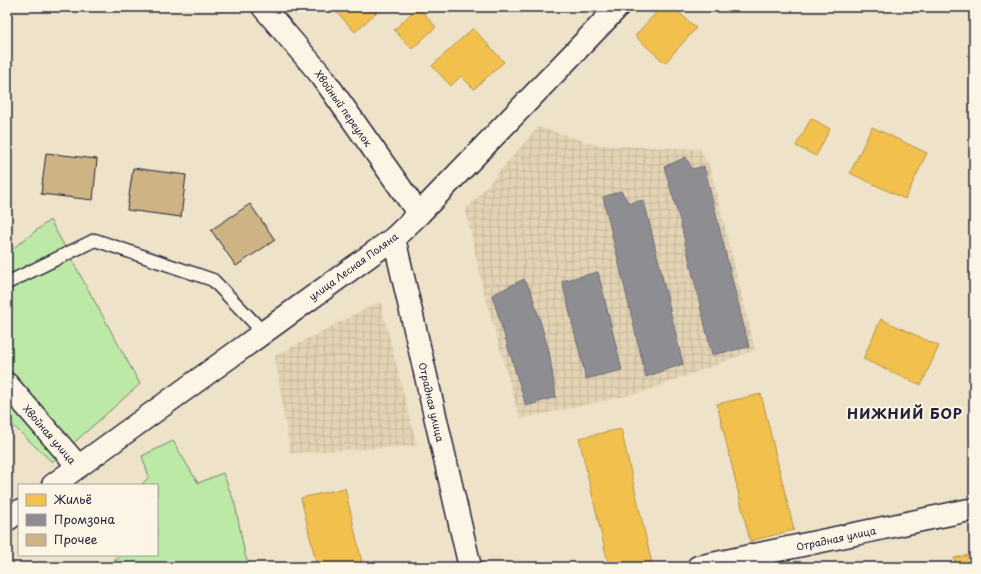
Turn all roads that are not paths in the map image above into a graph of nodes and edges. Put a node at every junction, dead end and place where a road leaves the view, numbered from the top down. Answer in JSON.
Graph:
{"nodes":[{"id":1,"x":263,"y":7,"type":"edge"},
{"id":2,"x":618,"y":7,"type":"edge"},
{"id":3,"x":419,"y":214,"type":"junction"},
{"id":4,"x":394,"y":238,"type":"junction"},
{"id":5,"x":7,"y":283,"type":"edge"},
{"id":6,"x":263,"y":332,"type":"junction"},
{"id":7,"x":7,"y":384,"type":"edge"},
{"id":8,"x":78,"y":466,"type":"junction"},
{"id":9,"x":54,"y":484,"type":"edge"},
{"id":10,"x":974,"y":509,"type":"edge"},
{"id":11,"x":18,"y":512,"type":"edge"},
{"id":12,"x":7,"y":520,"type":"edge"},
{"id":13,"x":470,"y":567,"type":"edge"},
{"id":14,"x":698,"y":567,"type":"edge"}],
"edges":[{"from":1,"to":3,"type":"street","name":"Хвойный переулок"},
{"from":2,"to":3,"type":"street","name":"улица Лесная Поляна"},
{"from":3,"to":4,"type":"street","name":"улица Лесная Поляна"},
{"from":4,"to":6,"type":"street","name":"улица Лесная Поляна"},
{"from":4,"to":13,"type":"street","name":"Отрадная улица"},
{"from":5,"to":6,"type":"lane"},
{"from":6,"to":8,"type":"street","name":"улица Лесная Поляна"},
{"from":7,"to":8,"type":"street","name":"Хвойная улица"},
{"from":8,"to":9,"type":"street","name":"улица Лесная Поляна"},
{"from":10,"to":14,"type":"street","name":"Отрадная улица"},
{"from":11,"to":12,"type":"street"}]}
